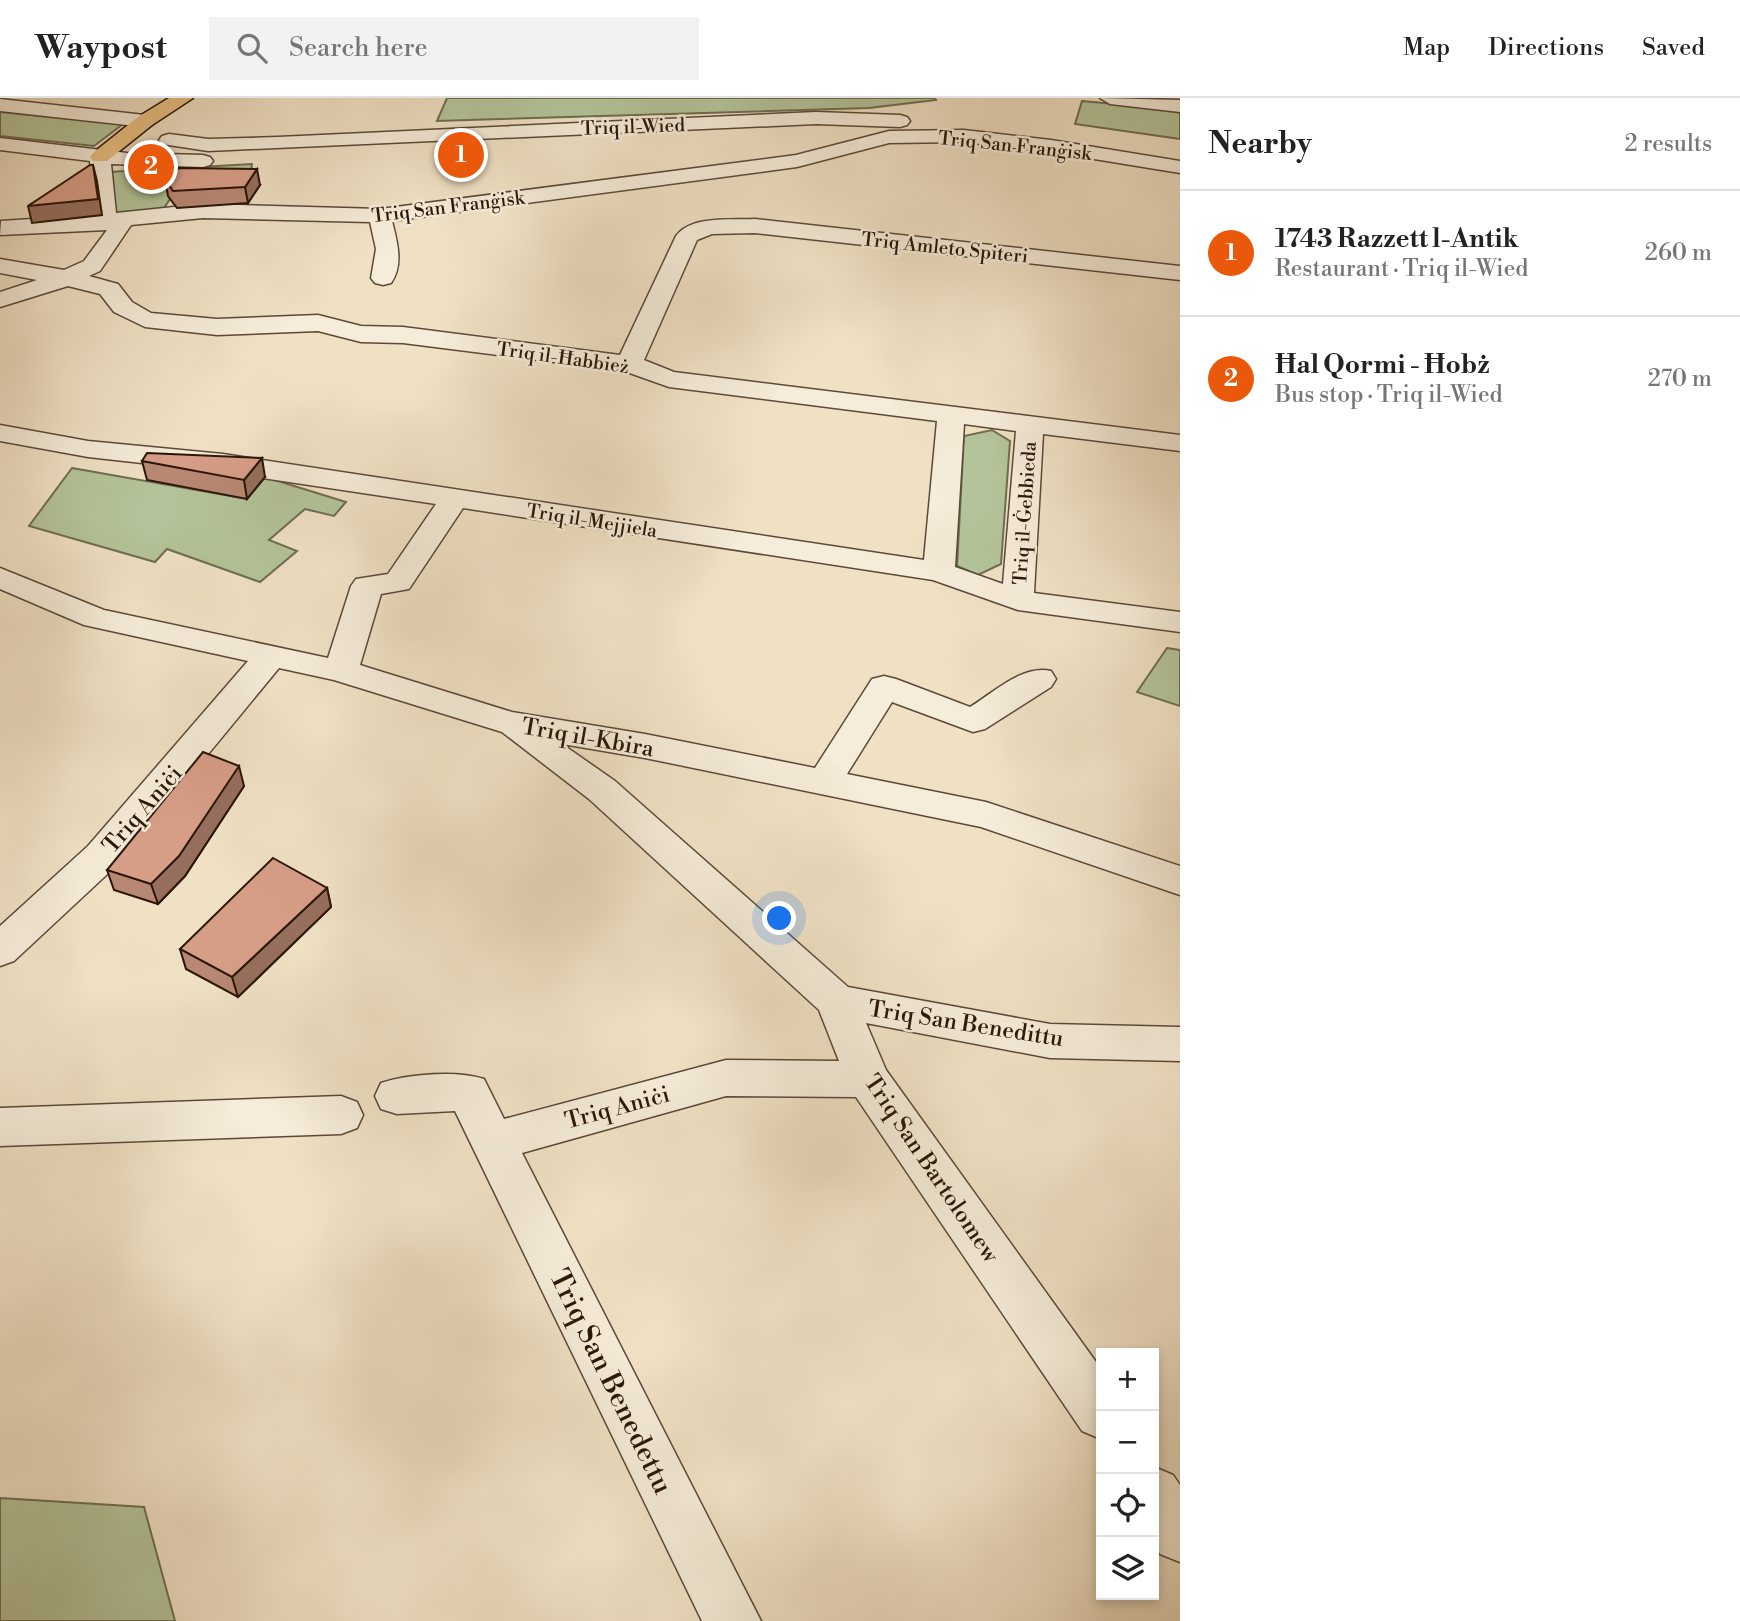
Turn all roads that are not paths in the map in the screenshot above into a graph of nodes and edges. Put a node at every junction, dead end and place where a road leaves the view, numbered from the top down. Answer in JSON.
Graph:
{"nodes":[{"id":1,"x":152,"y":98,"type":"edge"},
{"id":2,"x":183,"y":98,"type":"edge"},
{"id":3,"x":1110,"y":98,"type":"edge"},
{"id":4,"x":0,"y":105,"type":"edge"},
{"id":5,"x":1180,"y":106,"type":"edge"},
{"id":6,"x":122,"y":117,"type":"junction"},
{"id":7,"x":145,"y":121,"type":"junction"},
{"id":8,"x":805,"y":137,"type":"junction"},
{"id":9,"x":169,"y":140,"type":"dead end"},
{"id":10,"x":0,"y":144,"type":"edge"},
{"id":11,"x":1180,"y":151,"type":"edge"},
{"id":12,"x":100,"y":157,"type":"junction"},
{"id":13,"x":1180,"y":167,"type":"edge"},
{"id":14,"x":77,"y":173,"type":"edge"},
{"id":15,"x":674,"y":198,"type":"junction"},
{"id":16,"x":33,"y":205,"type":"edge"},
{"id":17,"x":380,"y":216,"type":"junction"},
{"id":18,"x":106,"y":221,"type":"junction"},
{"id":19,"x":709,"y":227,"type":"junction"},
{"id":20,"x":0,"y":228,"type":"edge"},
{"id":21,"x":0,"y":266,"type":"edge"},
{"id":22,"x":1180,"y":273,"type":"edge"},
{"id":23,"x":68,"y":278,"type":"junction"},
{"id":24,"x":383,"y":278,"type":"dead end"},
{"id":25,"x":0,"y":300,"type":"edge"},
{"id":26,"x":629,"y":364,"type":"junction"},
{"id":27,"x":951,"y":414,"type":"junction"},
{"id":28,"x":1030,"y":425,"type":"junction"},
{"id":29,"x":0,"y":433,"type":"edge"},
{"id":30,"x":1180,"y":443,"type":"edge"},
{"id":31,"x":454,"y":499,"type":"junction"},
{"id":32,"x":939,"y":572,"type":"junction"},
{"id":33,"x":8,"y":585,"type":"edge"},
{"id":34,"x":1018,"y":600,"type":"junction"},
{"id":35,"x":1180,"y":622,"type":"edge"},
{"id":36,"x":272,"y":656,"type":"junction"},
{"id":37,"x":341,"y":671,"type":"junction"},
{"id":38,"x":1040,"y":679,"type":"dead end"},
{"id":39,"x":509,"y":723,"type":"junction"},
{"id":40,"x":645,"y":746,"type":"junction"},
{"id":41,"x":823,"y":784,"type":"junction"},
{"id":42,"x":602,"y":790,"type":"junction"},
{"id":43,"x":1180,"y":881,"type":"edge"},
{"id":44,"x":0,"y":950,"type":"edge"},
{"id":45,"x":836,"y":1001,"type":"junction"},
{"id":46,"x":1180,"y":1044,"type":"edge"},
{"id":47,"x":868,"y":1079,"type":"junction"},
{"id":48,"x":397,"y":1096,"type":"dead end"},
{"id":49,"x":341,"y":1115,"type":"dead end"},
{"id":50,"x":0,"y":1127,"type":"edge"},
{"id":51,"x":492,"y":1140,"type":"junction"},
{"id":52,"x":1100,"y":1411,"type":"edge"},
{"id":53,"x":1159,"y":1502,"type":"edge"},
{"id":54,"x":1180,"y":1534,"type":"edge"},
{"id":55,"x":732,"y":1621,"type":"edge"}],
"edges":[{"from":1,"to":6,"type":"street"},
{"from":2,"to":7,"type":"main road"},
{"from":3,"to":5,"type":"street"},
{"from":4,"to":6,"type":"street"},
{"from":6,"to":7,"type":"street"},
{"from":7,"to":12,"type":"main road"},
{"from":8,"to":9,"type":"street","name":"Triq il-Wied"},
{"from":8,"to":11,"type":"street","name":"Triq il-Wied"},
{"from":8,"to":12,"type":"street","name":"Triq il-Wied"},
{"from":8,"to":13,"type":"street","name":"Triq San Franġisk"},
{"from":8,"to":15,"type":"street","name":"Triq San Franġisk"},
{"from":10,"to":12,"type":"street","name":"Triq il-Wied"},
{"from":12,"to":14,"type":"street"},
{"from":12,"to":18,"type":"street"},
{"from":15,"to":17,"type":"street","name":"Triq San Franġisk"},
{"from":15,"to":19,"type":"street"},
{"from":16,"to":20,"type":"street"},
{"from":17,"to":18,"type":"street","name":"Triq San Franġisk"},
{"from":17,"to":24,"type":"street"},
{"from":18,"to":20,"type":"street","name":"Triq San Franġisk"},
{"from":18,"to":23,"type":"street"},
{"from":19,"to":22,"type":"street","name":"Triq Amleto Spiteri"},
{"from":19,"to":26,"type":"street"},
{"from":21,"to":23,"type":"street","name":"Triq il-Ħabbież"},
{"from":23,"to":25,"type":"street"},
{"from":23,"to":26,"type":"street","name":"Triq il-Ħabbież"},
{"from":26,"to":27,"type":"street","name":"Triq il-Ħabbież"},
{"from":27,"to":28,"type":"street","name":"Triq il-Ħabbież"},
{"from":27,"to":32,"type":"street"},
{"from":28,"to":30,"type":"street","name":"Triq il-Ħabbież"},
{"from":28,"to":34,"type":"street","name":"Triq il-Ġebbieda"},
{"from":29,"to":31,"type":"street","name":"Triq il-Mejjiela"},
{"from":31,"to":32,"type":"street","name":"Triq il-Mejjiela"},
{"from":31,"to":37,"type":"street"},
{"from":32,"to":34,"type":"street","name":"Triq il-Mejjiela"},
{"from":33,"to":36,"type":"street","name":"Triq il-Kbira"},
{"from":34,"to":35,"type":"street","name":"Triq il-Mejjiela"},
{"from":36,"to":37,"type":"street","name":"Triq il-Kbira"},
{"from":36,"to":44,"type":"street","name":"Triq Aniċi"},
{"from":37,"to":39,"type":"street","name":"Triq il-Kbira"},
{"from":38,"to":41,"type":"street"},
{"from":39,"to":40,"type":"street","name":"Triq il-Kbira"},
{"from":39,"to":42,"type":"street","name":"Triq San Bartolomew"},
{"from":40,"to":41,"type":"street","name":"Triq il-Kbira"},
{"from":40,"to":42,"type":"street"},
{"from":41,"to":43,"type":"street","name":"Triq il-Kbira"},
{"from":42,"to":45,"type":"street","name":"Triq San Bartolomew"},
{"from":45,"to":46,"type":"street","name":"Triq San Benedittu"},
{"from":45,"to":47,"type":"street","name":"Triq San Bartolomew"},
{"from":47,"to":51,"type":"street","name":"Triq Aniċi"},
{"from":47,"to":52,"type":"street","name":"Triq San Bartolomew"},
{"from":48,"to":51,"type":"street"},
{"from":49,"to":50,"type":"street"},
{"from":51,"to":55,"type":"street","name":"Triq San Benedettu"},
{"from":53,"to":54,"type":"street"}]}
